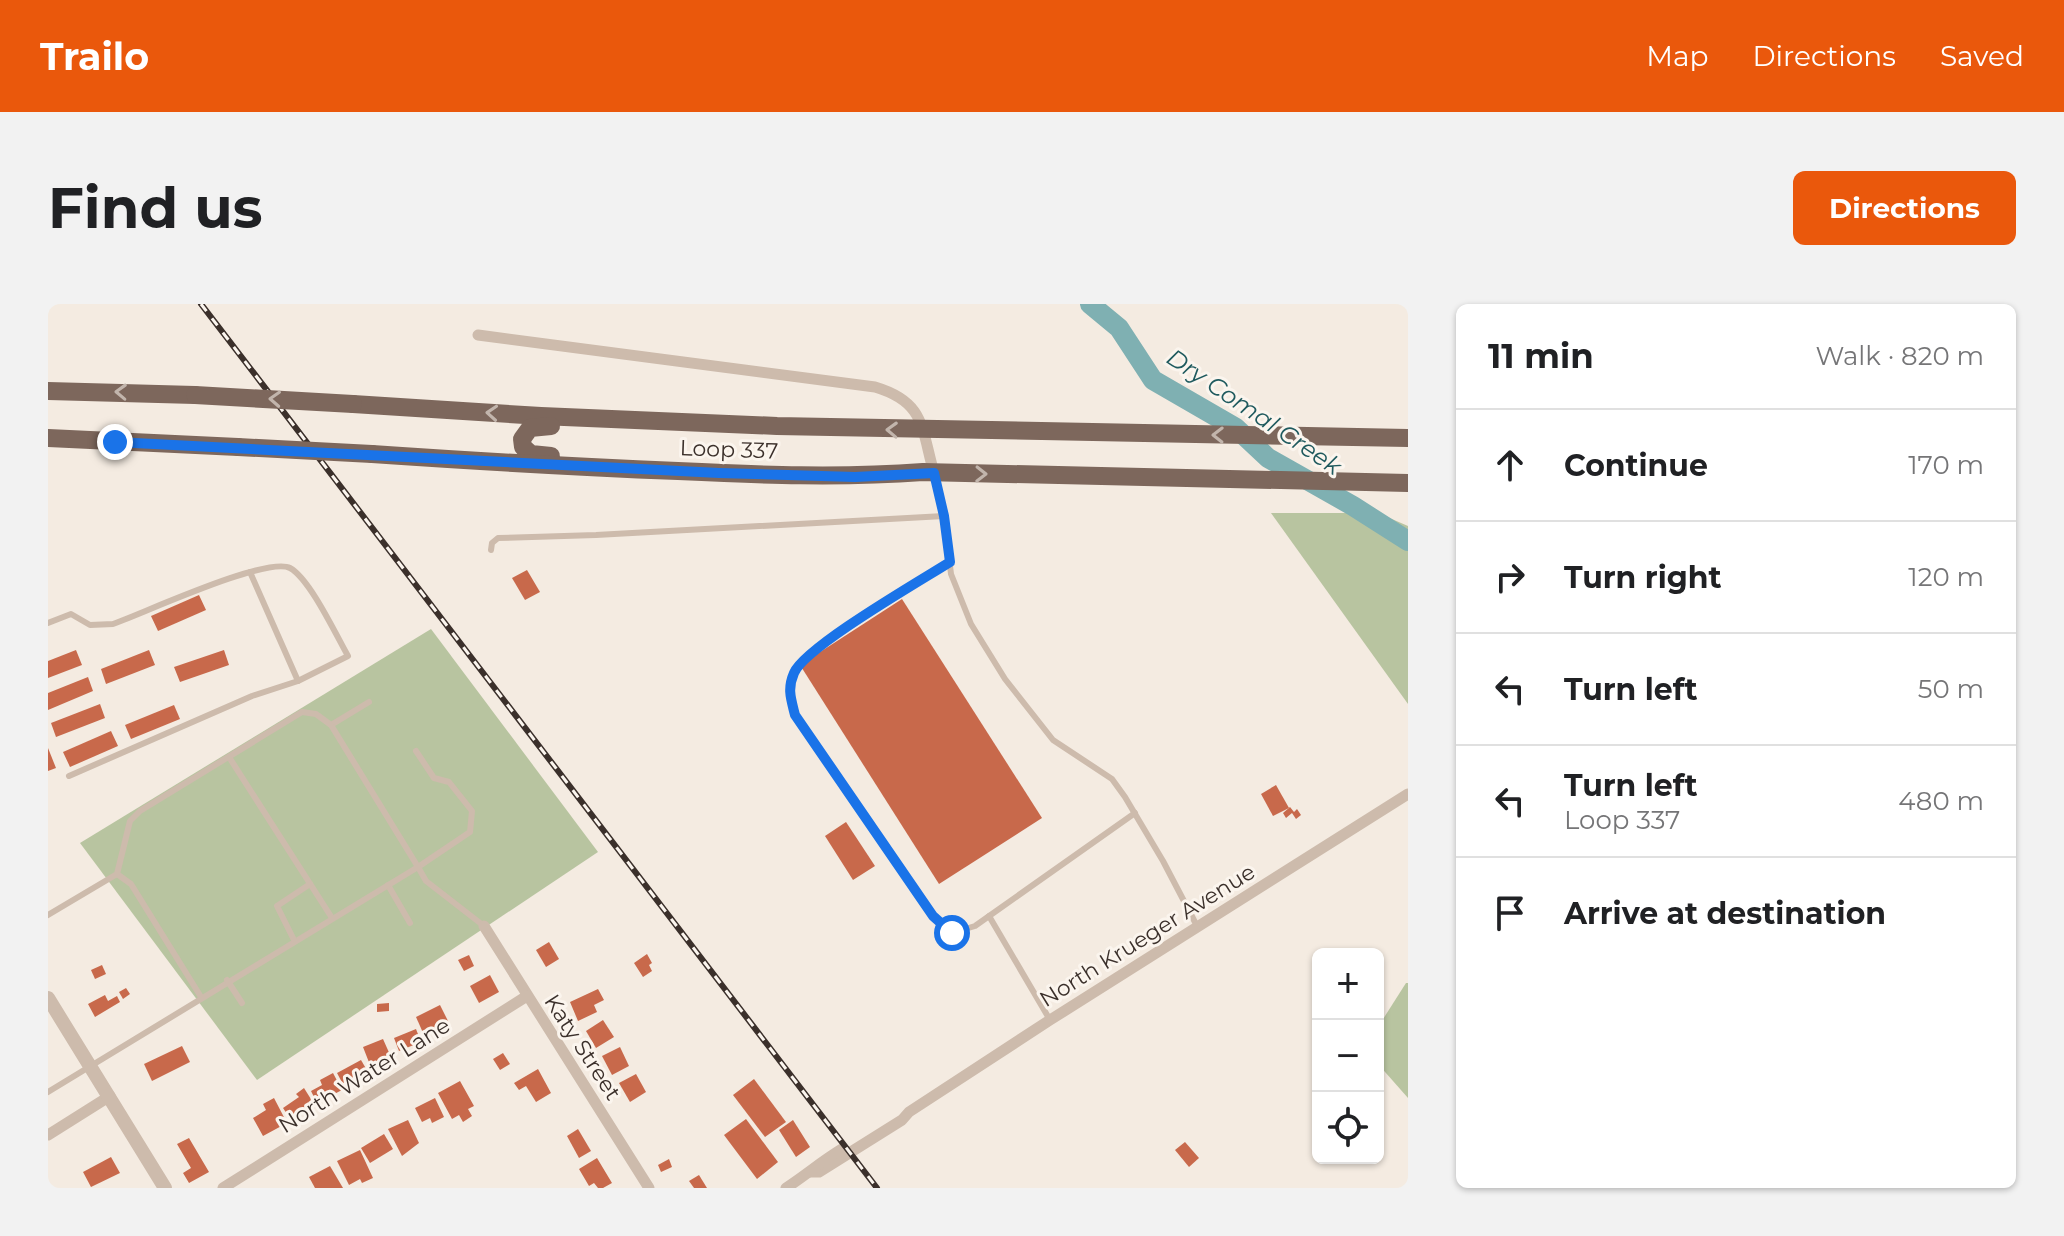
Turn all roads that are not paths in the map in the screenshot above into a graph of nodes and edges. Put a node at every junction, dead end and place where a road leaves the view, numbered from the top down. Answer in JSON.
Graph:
{"nodes":[{"id":1,"x":478,"y":335,"type":"dead end"},
{"id":2,"x":48,"y":391,"type":"edge"},
{"id":3,"x":777,"y":426,"type":"junction"},
{"id":4,"x":922,"y":431,"type":"junction"},
{"id":5,"x":48,"y":438,"type":"edge"},
{"id":6,"x":1408,"y":438,"type":"edge"},
{"id":7,"x":934,"y":473,"type":"junction"},
{"id":8,"x":774,"y":475,"type":"junction"},
{"id":9,"x":1408,"y":483,"type":"edge"},
{"id":10,"x":944,"y":516,"type":"junction"},
{"id":11,"x":491,"y":550,"type":"dead end"},
{"id":12,"x":950,"y":562,"type":"junction"},
{"id":13,"x":250,"y":572,"type":"junction"},
{"id":14,"x":48,"y":623,"type":"edge"},
{"id":15,"x":298,"y":681,"type":"junction"},
{"id":16,"x":369,"y":702,"type":"dead end"},
{"id":17,"x":331,"y":725,"type":"junction"},
{"id":18,"x":416,"y":751,"type":"dead end"},
{"id":19,"x":229,"y":757,"type":"junction"},
{"id":20,"x":69,"y":776,"type":"dead end"},
{"id":21,"x":1408,"y":794,"type":"edge"},
{"id":22,"x":1135,"y":813,"type":"junction"},
{"id":23,"x":418,"y":867,"type":"junction"},
{"id":24,"x":117,"y":874,"type":"junction"},
{"id":25,"x":310,"y":884,"type":"junction"},
{"id":26,"x":388,"y":885,"type":"junction"},
{"id":27,"x":48,"y":915,"type":"edge"},
{"id":28,"x":989,"y":916,"type":"junction"},
{"id":29,"x":332,"y":918,"type":"junction"},
{"id":30,"x":410,"y":923,"type":"dead end"},
{"id":31,"x":484,"y":926,"type":"joint"},
{"id":32,"x":1198,"y":927,"type":"junction"},
{"id":33,"x":294,"y":940,"type":"junction"},
{"id":34,"x":227,"y":980,"type":"junction"},
{"id":35,"x":527,"y":996,"type":"junction"},
{"id":36,"x":201,"y":997,"type":"junction"},
{"id":37,"x":48,"y":998,"type":"edge"},
{"id":38,"x":242,"y":1003,"type":"dead end"},
{"id":39,"x":1050,"y":1020,"type":"junction"},
{"id":40,"x":91,"y":1066,"type":"junction"},
{"id":41,"x":49,"y":1088,"type":"edge"},
{"id":42,"x":110,"y":1096,"type":"junction"},
{"id":43,"x":48,"y":1135,"type":"edge"},
{"id":44,"x":165,"y":1188,"type":"edge"},
{"id":45,"x":223,"y":1188,"type":"edge"},
{"id":46,"x":649,"y":1188,"type":"edge"},
{"id":47,"x":786,"y":1188,"type":"edge"}],
"edges":[{"from":1,"to":4,"type":"street"},
{"from":3,"to":2,"type":"main road","name":"Loop 337","one_way":true,"bridge":true},
{"from":4,"to":3,"type":"main road","name":"Loop 337","one_way":true},
{"from":3,"to":8,"type":"main road"},
{"from":6,"to":4,"type":"main road","name":"Loop 337","one_way":true},
{"from":4,"to":7,"type":"street"},
{"from":5,"to":8,"type":"main road","name":"Loop 337","bridge":true},
{"from":7,"to":8,"type":"main road","name":"Loop 337"},
{"from":7,"to":9,"type":"main road","name":"Loop 337","one_way":true},
{"from":7,"to":10,"type":"lane"},
{"from":10,"to":11,"type":"lane"},
{"from":10,"to":12,"type":"lane"},
{"from":12,"to":22,"type":"lane"},
{"from":12,"to":28,"type":"lane"},
{"from":13,"to":14,"type":"lane"},
{"from":13,"to":15,"type":"lane"},
{"from":13,"to":15,"type":"lane"},
{"from":15,"to":20,"type":"lane"},
{"from":16,"to":17,"type":"lane"},
{"from":17,"to":19,"type":"lane"},
{"from":17,"to":23,"type":"lane"},
{"from":18,"to":23,"type":"lane"},
{"from":19,"to":24,"type":"lane"},
{"from":19,"to":25,"type":"lane"},
{"from":21,"to":32,"type":"street","name":"North Krueger Avenue"},
{"from":22,"to":28,"type":"lane"},
{"from":22,"to":32,"type":"lane"},
{"from":23,"to":26,"type":"lane"},
{"from":23,"to":31,"type":"lane"},
{"from":24,"to":27,"type":"lane"},
{"from":24,"to":36,"type":"lane"},
{"from":25,"to":29,"type":"lane"},
{"from":25,"to":33,"type":"lane"},
{"from":26,"to":29,"type":"lane"},
{"from":26,"to":30,"type":"lane"},
{"from":28,"to":39,"type":"lane"},
{"from":29,"to":33,"type":"lane"},
{"from":31,"to":35,"type":"street","name":"Katy Street"},
{"from":32,"to":39,"type":"street","name":"North Krueger Avenue"},
{"from":33,"to":34,"type":"lane"},
{"from":34,"to":36,"type":"lane"},
{"from":34,"to":38,"type":"lane"},
{"from":35,"to":45,"type":"street","name":"North Water Lane"},
{"from":35,"to":46,"type":"street","name":"Katy Street"},
{"from":36,"to":40,"type":"lane"},
{"from":37,"to":40,"type":"street"},
{"from":39,"to":47,"type":"street","name":"North Krueger Avenue"},
{"from":40,"to":41,"type":"lane"},
{"from":40,"to":42,"type":"street"},
{"from":42,"to":43,"type":"street"},
{"from":42,"to":44,"type":"street"}]}
